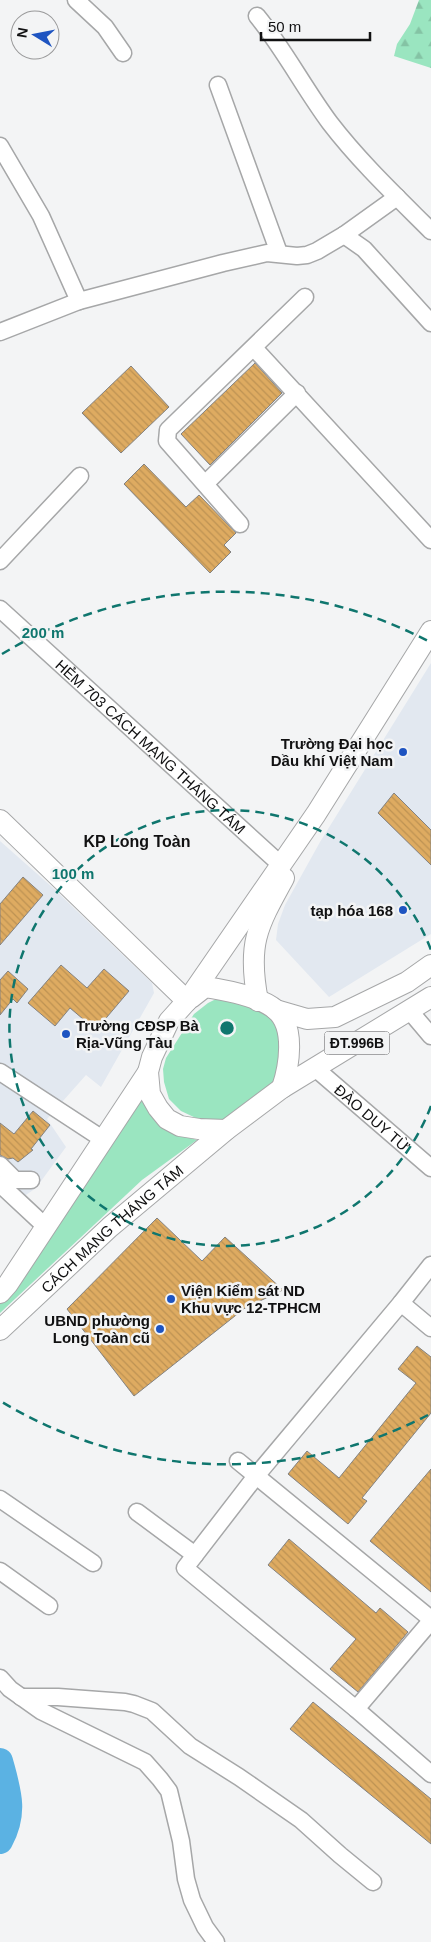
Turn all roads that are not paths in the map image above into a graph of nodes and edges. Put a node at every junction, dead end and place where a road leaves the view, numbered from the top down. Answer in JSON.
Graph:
{"nodes":[{"id":1,"x":76,"y":0,"type":"edge"},
{"id":2,"x":256,"y":16,"type":"dead end"},
{"id":3,"x":123,"y":53,"type":"dead end"},
{"id":4,"x":218,"y":85,"type":"dead end"},
{"id":5,"x":0,"y":146,"type":"edge"},
{"id":6,"x":397,"y":197,"type":"junction"},
{"id":7,"x":431,"y":231,"type":"edge"},
{"id":8,"x":344,"y":235,"type":"junction"},
{"id":9,"x":279,"y":253,"type":"junction"},
{"id":10,"x":305,"y":297,"type":"dead end"},
{"id":11,"x":78,"y":300,"type":"junction"},
{"id":12,"x":431,"y":323,"type":"edge"},
{"id":13,"x":0,"y":332,"type":"edge"},
{"id":14,"x":254,"y":348,"type":"junction"},
{"id":15,"x":297,"y":394,"type":"junction"},
{"id":16,"x":80,"y":476,"type":"dead end"},
{"id":17,"x":206,"y":483,"type":"junction"},
{"id":18,"x":240,"y":524,"type":"dead end"},
{"id":19,"x":431,"y":540,"type":"edge"},
{"id":20,"x":0,"y":561,"type":"edge"},
{"id":21,"x":0,"y":609,"type":"edge"},
{"id":22,"x":431,"y":631,"type":"edge"},
{"id":23,"x":316,"y":814,"type":"junction"},
{"id":24,"x":0,"y":820,"type":"edge"},
{"id":25,"x":280,"y":864,"type":"junction"},
{"id":26,"x":431,"y":966,"type":"edge"},
{"id":27,"x":407,"y":982,"type":"junction"},
{"id":28,"x":187,"y":1001,"type":"junction"},
{"id":29,"x":258,"y":1001,"type":"junction"},
{"id":30,"x":420,"y":1004,"type":"edge"},
{"id":31,"x":276,"y":1010,"type":"junction"},
{"id":32,"x":431,"y":1036,"type":"edge"},
{"id":33,"x":315,"y":1068,"type":"junction"},
{"id":34,"x":0,"y":1072,"type":"edge"},
{"id":35,"x":148,"y":1072,"type":"junction"},
{"id":36,"x":282,"y":1088,"type":"junction"},
{"id":37,"x":226,"y":1130,"type":"junction"},
{"id":38,"x":104,"y":1140,"type":"junction"},
{"id":39,"x":0,"y":1165,"type":"edge"},
{"id":40,"x":431,"y":1168,"type":"edge"},
{"id":41,"x":32,"y":1180,"type":"dead end"},
{"id":42,"x":0,"y":1184,"type":"edge"},
{"id":43,"x":45,"y":1226,"type":"junction"},
{"id":44,"x":431,"y":1265,"type":"edge"},
{"id":45,"x":0,"y":1293,"type":"edge"},
{"id":46,"x":401,"y":1303,"type":"junction"},
{"id":47,"x":431,"y":1328,"type":"edge"},
{"id":48,"x":0,"y":1330,"type":"edge"},
{"id":49,"x":238,"y":1461,"type":"dead end"},
{"id":50,"x":256,"y":1476,"type":"junction"},
{"id":51,"x":0,"y":1499,"type":"edge"},
{"id":52,"x":137,"y":1512,"type":"dead end"},
{"id":53,"x":195,"y":1556,"type":"junction"},
{"id":54,"x":93,"y":1564,"type":"dead end"},
{"id":55,"x":0,"y":1571,"type":"edge"},
{"id":56,"x":49,"y":1606,"type":"dead end"},
{"id":57,"x":431,"y":1620,"type":"edge"},
{"id":58,"x":0,"y":1678,"type":"edge"},
{"id":59,"x":20,"y":1697,"type":"junction"},
{"id":60,"x":356,"y":1709,"type":"junction"},
{"id":61,"x":431,"y":1774,"type":"edge"},
{"id":62,"x":373,"y":1882,"type":"dead end"},
{"id":63,"x":216,"y":1942,"type":"edge"}],
"edges":[{"from":1,"to":3,"type":"street"},
{"from":2,"to":6,"type":"street"},
{"from":4,"to":9,"type":"street"},
{"from":5,"to":11,"type":"street"},
{"from":6,"to":7,"type":"street"},
{"from":6,"to":8,"type":"street"},
{"from":8,"to":9,"type":"street"},
{"from":8,"to":12,"type":"street"},
{"from":9,"to":11,"type":"street"},
{"from":10,"to":14,"type":"street"},
{"from":11,"to":13,"type":"street"},
{"from":14,"to":15,"type":"street"},
{"from":14,"to":17,"type":"street"},
{"from":15,"to":17,"type":"street"},
{"from":15,"to":19,"type":"street"},
{"from":16,"to":20,"type":"street"},
{"from":17,"to":18,"type":"street"},
{"from":21,"to":25,"type":"street","name":"HẺM 703 CÁCH MẠNG THÁNG TÁM"},
{"from":22,"to":23,"type":"main road"},
{"from":23,"to":25,"type":"main road"},
{"from":23,"to":29,"type":"main road"},
{"from":24,"to":28,"type":"main road"},
{"from":25,"to":28,"type":"main road"},
{"from":26,"to":27,"type":"main road","number":"ĐT.996B"},
{"from":27,"to":30,"type":"main road"},
{"from":27,"to":31,"type":"main road","number":"ĐT.996B"},
{"from":28,"to":29,"type":"main road"},
{"from":28,"to":35,"type":"main road"},
{"from":29,"to":31,"type":"main road"},
{"from":30,"to":32,"type":"street"},
{"from":30,"to":33,"type":"main road","number":"ĐT.996B"},
{"from":31,"to":36,"type":"main road"},
{"from":33,"to":36,"type":"main road","number":"ĐT.996B"},
{"from":33,"to":40,"type":"street","name":"ĐÀO DUY TỪ"},
{"from":34,"to":38,"type":"street"},
{"from":35,"to":37,"type":"main road"},
{"from":35,"to":38,"type":"main road"},
{"from":36,"to":37,"type":"main road"},
{"from":37,"to":48,"type":"main road","name":"CÁCH MẠNG THÁNG TÁM"},
{"from":38,"to":43,"type":"main road"},
{"from":39,"to":41,"type":"street"},
{"from":42,"to":43,"type":"street"},
{"from":43,"to":45,"type":"main road"},
{"from":44,"to":46,"type":"street"},
{"from":46,"to":47,"type":"street"},
{"from":46,"to":50,"type":"street"},
{"from":49,"to":50,"type":"street"},
{"from":50,"to":53,"type":"street"},
{"from":50,"to":57,"type":"street"},
{"from":51,"to":54,"type":"street"},
{"from":52,"to":53,"type":"street"},
{"from":53,"to":60,"type":"street"},
{"from":55,"to":56,"type":"street"},
{"from":57,"to":60,"type":"street"},
{"from":58,"to":59,"type":"street"},
{"from":59,"to":62,"type":"street"},
{"from":59,"to":63,"type":"street"},
{"from":60,"to":61,"type":"street"}]}
